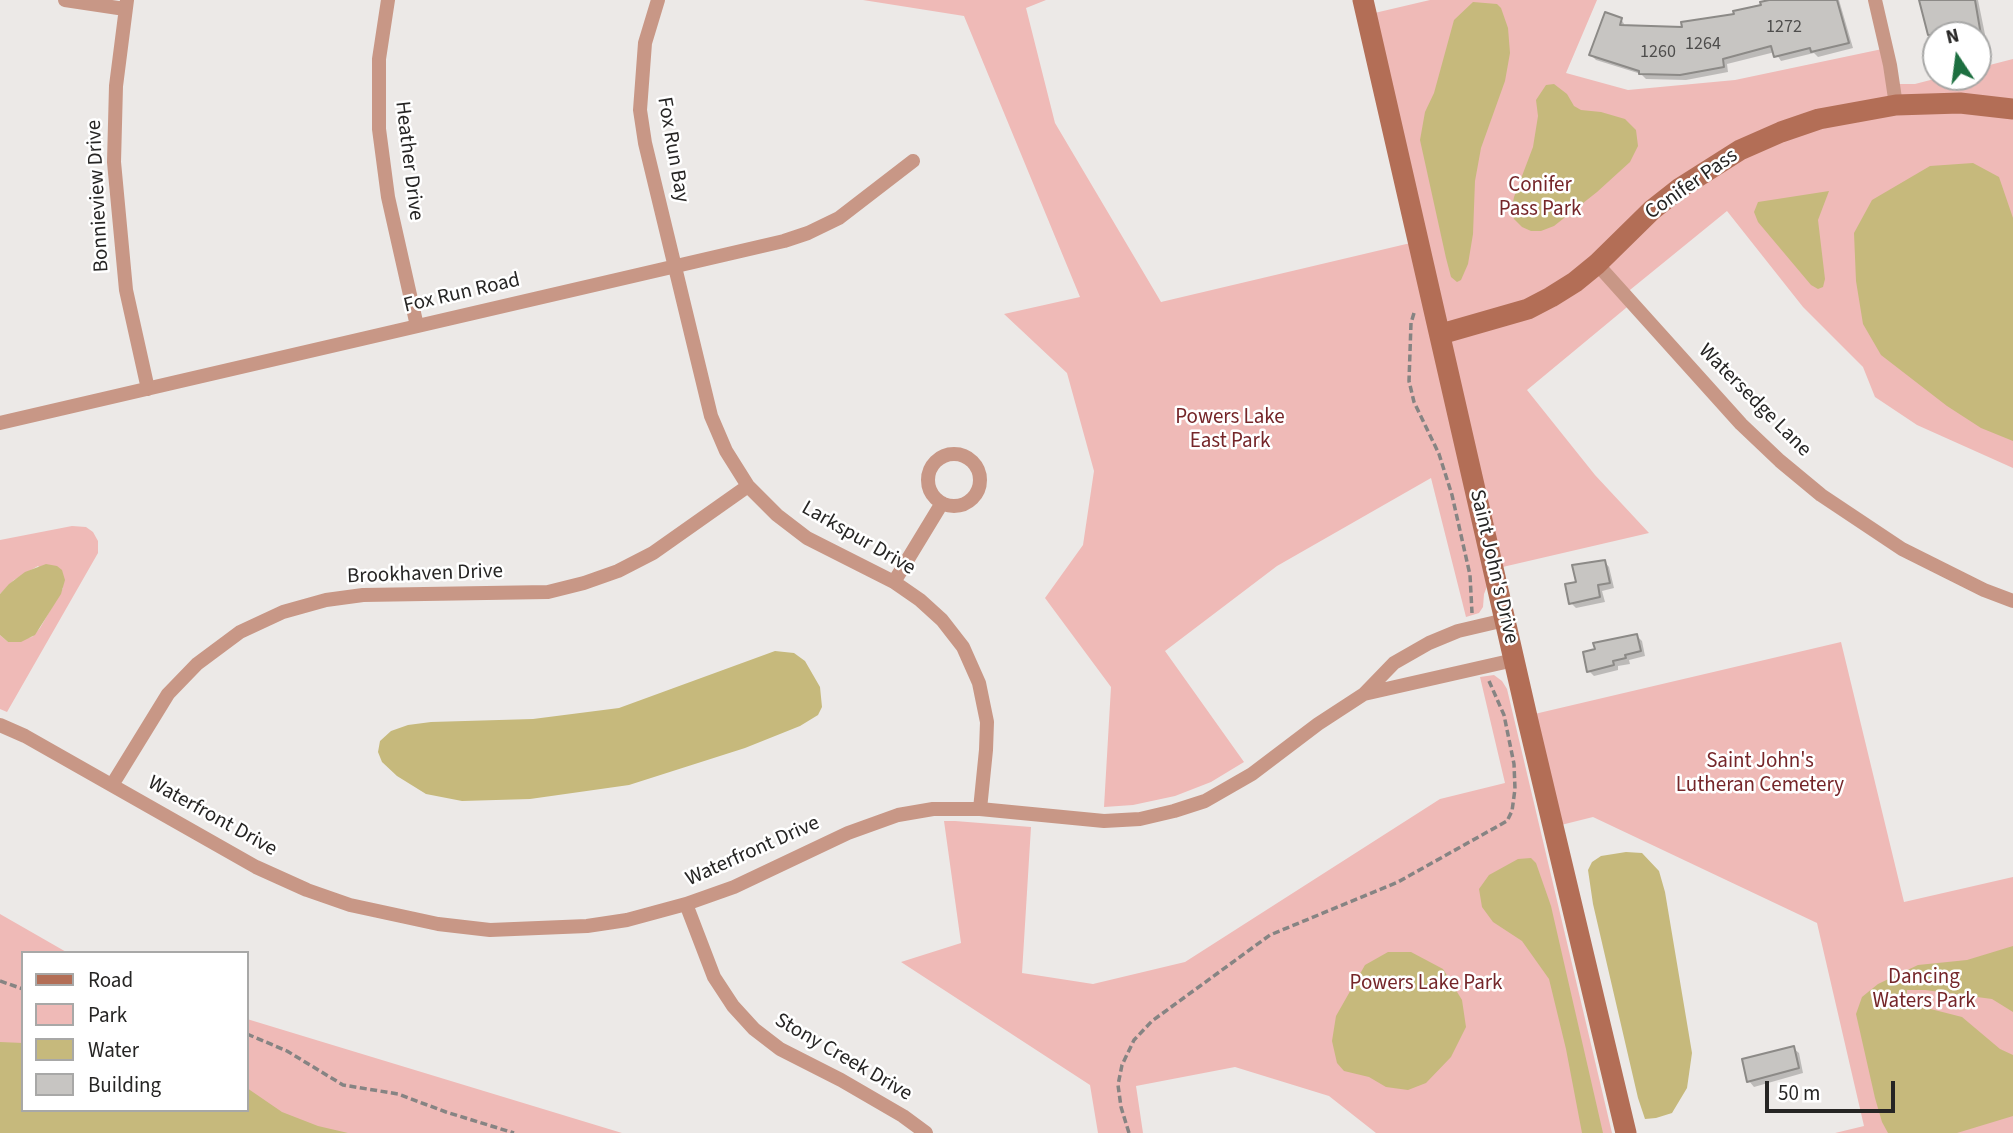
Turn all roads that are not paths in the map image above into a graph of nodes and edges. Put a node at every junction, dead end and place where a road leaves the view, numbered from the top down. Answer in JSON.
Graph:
{"nodes":[{"id":1,"x":65,"y":0,"type":"edge"},
{"id":2,"x":388,"y":0,"type":"edge"},
{"id":3,"x":658,"y":0,"type":"edge"},
{"id":4,"x":1363,"y":0,"type":"edge"},
{"id":5,"x":1875,"y":0,"type":"edge"},
{"id":6,"x":126,"y":4,"type":"edge"},
{"id":7,"x":1896,"y":105,"type":"junction"},
{"id":8,"x":2013,"y":109,"type":"edge"},
{"id":9,"x":913,"y":161,"type":"dead end"},
{"id":10,"x":1597,"y":264,"type":"junction"},
{"id":11,"x":674,"y":266,"type":"junction"},
{"id":12,"x":417,"y":326,"type":"junction"},
{"id":13,"x":1441,"y":334,"type":"junction"},
{"id":14,"x":148,"y":389,"type":"junction"},
{"id":15,"x":0,"y":423,"type":"edge"},
{"id":16,"x":748,"y":486,"type":"junction"},
{"id":17,"x":942,"y":503,"type":"dead end"},
{"id":18,"x":894,"y":583,"type":"junction"},
{"id":19,"x":2013,"y":601,"type":"edge"},
{"id":20,"x":1505,"y":620,"type":"junction"},
{"id":21,"x":1514,"y":660,"type":"junction"},
{"id":22,"x":1364,"y":694,"type":"junction"},
{"id":23,"x":0,"y":725,"type":"edge"},
{"id":24,"x":112,"y":785,"type":"junction"},
{"id":25,"x":979,"y":809,"type":"junction"},
{"id":26,"x":686,"y":904,"type":"junction"},
{"id":27,"x":926,"y":1133,"type":"edge"},
{"id":28,"x":1626,"y":1133,"type":"edge"}],
"edges":[{"from":1,"to":6,"type":"street"},
{"from":2,"to":12,"type":"street","name":"Heather Drive"},
{"from":3,"to":11,"type":"street","name":"Fox Run Bay"},
{"from":4,"to":13,"type":"street","name":"Saint John's Drive"},
{"from":5,"to":7,"type":"street"},
{"from":6,"to":14,"type":"street","name":"Bonnieview Drive"},
{"from":7,"to":8,"type":"street","name":"Conifer Pass"},
{"from":7,"to":10,"type":"street","name":"Conifer Pass"},
{"from":9,"to":11,"type":"street","name":"Fox Run Road"},
{"from":10,"to":13,"type":"street","name":"Conifer Pass"},
{"from":10,"to":19,"type":"street","name":"Watersedge Lane"},
{"from":11,"to":12,"type":"street","name":"Fox Run Road"},
{"from":11,"to":16,"type":"street","name":"Larkspur Drive"},
{"from":12,"to":14,"type":"street","name":"Fox Run Road"},
{"from":13,"to":20,"type":"street","name":"Saint John's Drive"},
{"from":14,"to":15,"type":"street","name":"Fox Run Road"},
{"from":16,"to":18,"type":"street","name":"Larkspur Drive"},
{"from":16,"to":24,"type":"street","name":"Brookhaven Drive"},
{"from":17,"to":18,"type":"street"},
{"from":18,"to":25,"type":"street","name":"Larkspur Drive"},
{"from":20,"to":21,"type":"street","name":"Saint John's Drive"},
{"from":20,"to":22,"type":"street","name":"Waterfront Drive"},
{"from":21,"to":22,"type":"street","name":"Waterfront Drive"},
{"from":21,"to":28,"type":"street","name":"Saint John's Drive"},
{"from":22,"to":25,"type":"street","name":"Waterfront Drive"},
{"from":23,"to":24,"type":"street","name":"Waterfront Drive"},
{"from":24,"to":26,"type":"street","name":"Waterfront Drive"},
{"from":25,"to":26,"type":"street","name":"Waterfront Drive"},
{"from":26,"to":27,"type":"street","name":"Stony Creek Drive"}]}
